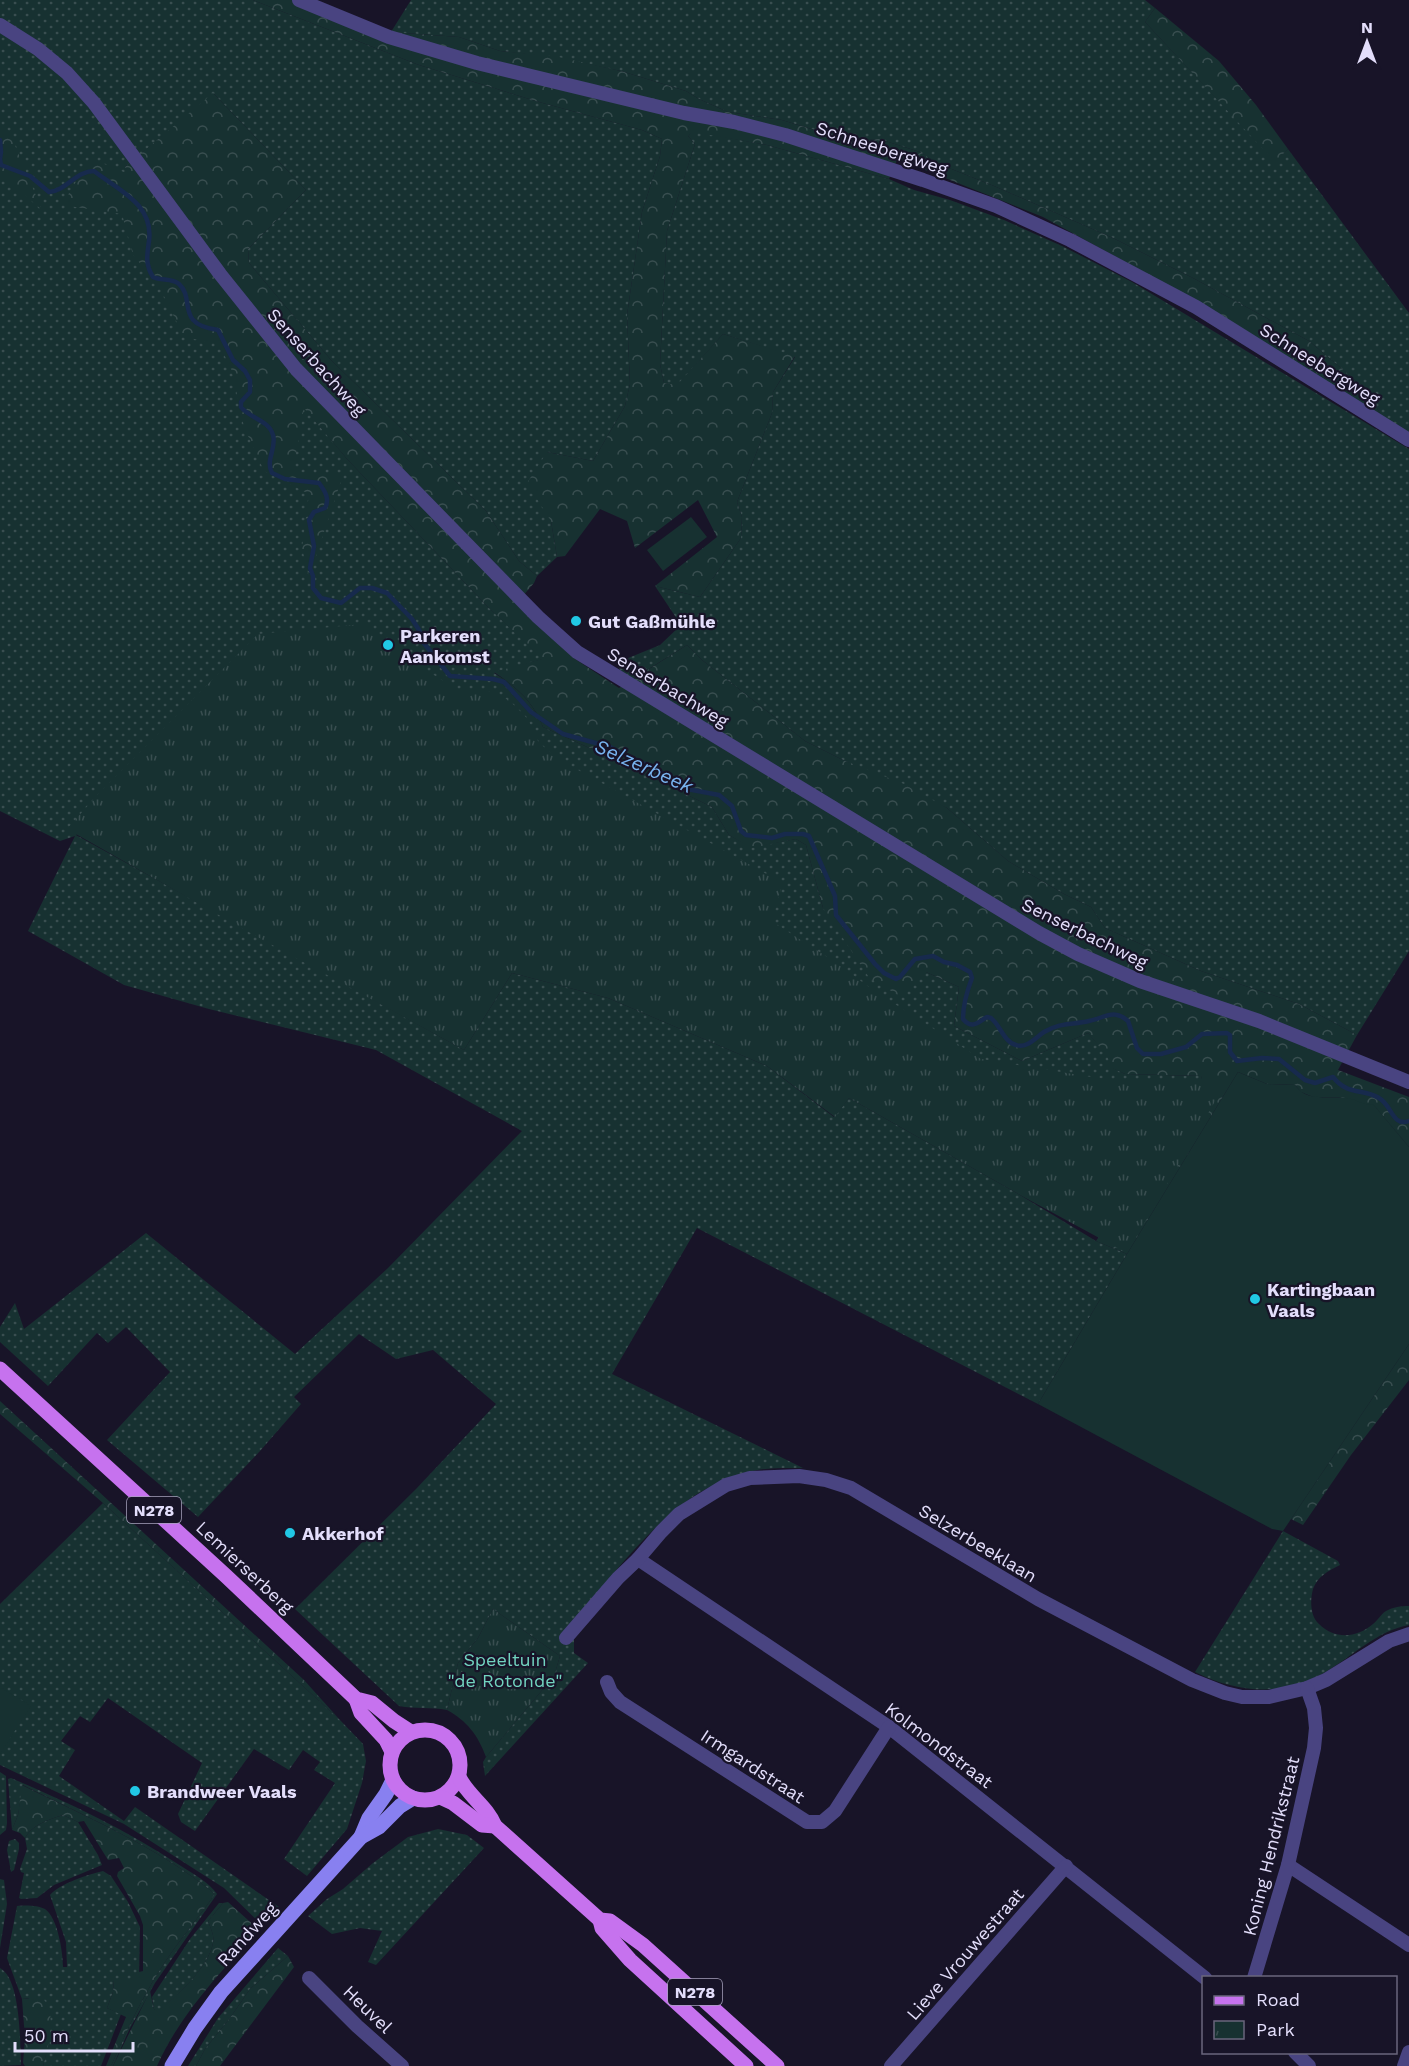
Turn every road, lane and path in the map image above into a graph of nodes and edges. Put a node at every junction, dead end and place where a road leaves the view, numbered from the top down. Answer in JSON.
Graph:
{"nodes":[{"id":1,"x":299,"y":0,"type":"edge"},
{"id":2,"x":0,"y":25,"type":"edge"},
{"id":3,"x":1409,"y":440,"type":"edge"},
{"id":4,"x":1409,"y":1082,"type":"edge"},
{"id":5,"x":0,"y":1369,"type":"edge"},
{"id":6,"x":638,"y":1559,"type":"junction"},
{"id":7,"x":1409,"y":1634,"type":"edge"},
{"id":8,"x":566,"y":1638,"type":"dead end"},
{"id":9,"x":607,"y":1682,"type":"dead end"},
{"id":10,"x":1307,"y":1688,"type":"junction"},
{"id":11,"x":356,"y":1699,"type":"junction"},
{"id":12,"x":889,"y":1727,"type":"junction"},
{"id":13,"x":411,"y":1732,"type":"junction"},
{"id":14,"x":392,"y":1752,"type":"junction"},
{"id":15,"x":459,"y":1777,"type":"junction"},
{"id":16,"x":393,"y":1780,"type":"junction"},
{"id":17,"x":440,"y":1797,"type":"junction"},
{"id":18,"x":413,"y":1798,"type":"junction"},
{"id":19,"x":495,"y":1826,"type":"junction"},
{"id":20,"x":361,"y":1837,"type":"junction"},
{"id":21,"x":1288,"y":1865,"type":"junction"},
{"id":22,"x":1066,"y":1866,"type":"junction"},
{"id":23,"x":600,"y":1920,"type":"junction"},
{"id":24,"x":1409,"y":1945,"type":"edge"},
{"id":25,"x":1204,"y":1976,"type":"edge"},
{"id":26,"x":1254,"y":1976,"type":"edge"},
{"id":27,"x":309,"y":1978,"type":"dead end"},
{"id":28,"x":1409,"y":2052,"type":"edge"},
{"id":29,"x":1297,"y":2054,"type":"edge"},
{"id":30,"x":172,"y":2066,"type":"edge"},
{"id":31,"x":402,"y":2066,"type":"edge"},
{"id":32,"x":746,"y":2066,"type":"edge"},
{"id":33,"x":777,"y":2066,"type":"edge"},
{"id":34,"x":891,"y":2066,"type":"edge"},
{"id":35,"x":1309,"y":2066,"type":"edge"},
{"id":36,"x":1404,"y":2066,"type":"edge"}],
"edges":[{"from":1,"to":3,"type":"street","name":"Schneebergweg"},
{"from":2,"to":4,"type":"street","name":"Senserbachweg"},
{"from":5,"to":11,"type":"main road","name":"Lemierserberg","number":"N278"},
{"from":6,"to":8,"type":"street","name":"Selzerbeeklaan"},
{"from":6,"to":10,"type":"street","name":"Selzerbeeklaan"},
{"from":6,"to":12,"type":"street","name":"Kolmondstraat"},
{"from":7,"to":10,"type":"street","name":"Selzerbeeklaan"},
{"from":9,"to":12,"type":"street","name":"Irmgardstraat"},
{"from":10,"to":21,"type":"street","name":"Koning Hendrikstraat"},
{"from":11,"to":13,"type":"main road","name":"Lemierserberg","number":"N278"},
{"from":11,"to":14,"type":"main road","name":"Lemierserberg","number":"N278"},
{"from":12,"to":22,"type":"street","name":"Kolmondstraat"},
{"from":13,"to":14,"type":"main road"},
{"from":13,"to":15,"type":"main road"},
{"from":14,"to":16,"type":"main road"},
{"from":15,"to":17,"type":"main road"},
{"from":15,"to":19,"type":"main road","number":"N278"},
{"from":16,"to":18,"type":"main road"},
{"from":16,"to":20,"type":"main road","name":"Randweg"},
{"from":17,"to":18,"type":"main road"},
{"from":17,"to":19,"type":"main road","number":"N278"},
{"from":18,"to":20,"type":"main road","name":"Randweg"},
{"from":19,"to":23,"type":"main road","number":"N278"},
{"from":20,"to":30,"type":"main road","name":"Randweg"},
{"from":21,"to":24,"type":"street"},
{"from":21,"to":26,"type":"street","name":"Koning Hendrikstraat"},
{"from":22,"to":25,"type":"street","name":"Kolmondstraat"},
{"from":22,"to":34,"type":"street","name":"Lieve Vrouwestraat"},
{"from":23,"to":32,"type":"main road","number":"N278"},
{"from":23,"to":33,"type":"main road","number":"N278"},
{"from":27,"to":31,"type":"street","name":"Heuvel"},
{"from":28,"to":36,"type":"street"},
{"from":29,"to":35,"type":"street"}]}
